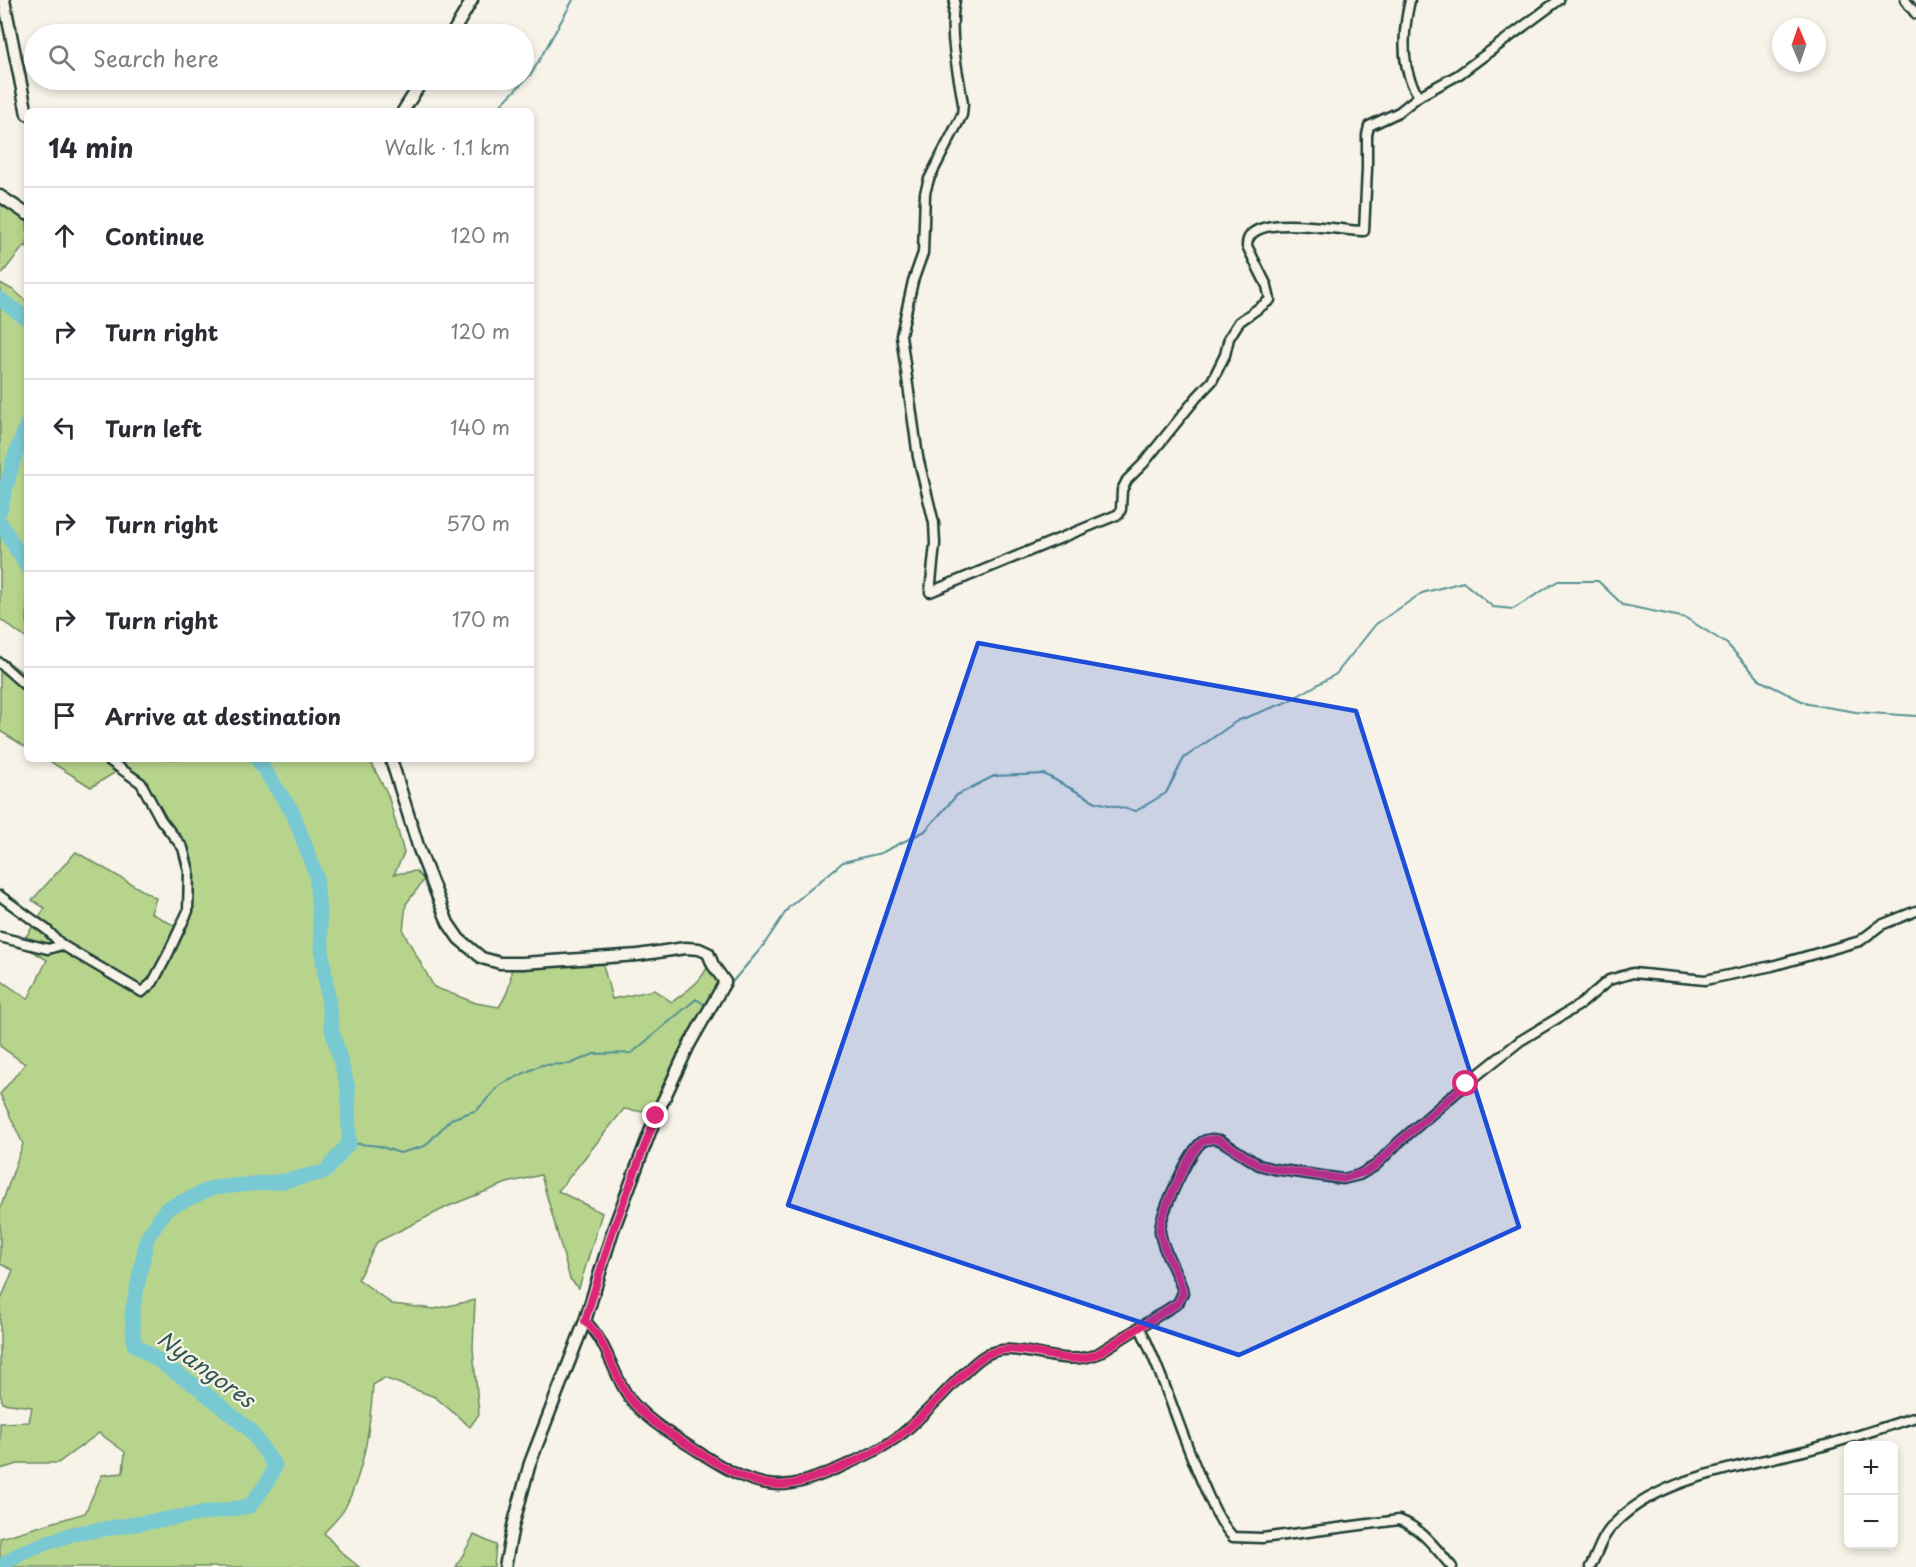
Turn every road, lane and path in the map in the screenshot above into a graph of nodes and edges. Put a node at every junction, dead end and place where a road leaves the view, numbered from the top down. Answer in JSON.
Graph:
{"nodes":[{"id":1,"x":4,"y":0,"type":"edge"},
{"id":2,"x":472,"y":0,"type":"edge"},
{"id":3,"x":955,"y":0,"type":"edge"},
{"id":4,"x":1410,"y":0,"type":"edge"},
{"id":5,"x":1559,"y":0,"type":"edge"},
{"id":6,"x":1905,"y":0,"type":"edge"},
{"id":7,"x":1916,"y":14,"type":"edge"},
{"id":8,"x":458,"y":24,"type":"edge"},
{"id":9,"x":417,"y":90,"type":"edge"},
{"id":10,"x":1419,"y":96,"type":"junction"},
{"id":11,"x":26,"y":108,"type":"edge"},
{"id":12,"x":405,"y":108,"type":"edge"},
{"id":13,"x":0,"y":196,"type":"edge"},
{"id":14,"x":24,"y":212,"type":"edge"},
{"id":15,"x":0,"y":663,"type":"edge"},
{"id":16,"x":24,"y":684,"type":"edge"},
{"id":17,"x":111,"y":762,"type":"edge"},
{"id":18,"x":392,"y":762,"type":"edge"},
{"id":19,"x":0,"y":896,"type":"edge"},
{"id":20,"x":1916,"y":911,"type":"edge"},
{"id":21,"x":0,"y":937,"type":"edge"},
{"id":22,"x":62,"y":945,"type":"junction"},
{"id":23,"x":585,"y":1321,"type":"junction"},
{"id":24,"x":1140,"y":1328,"type":"junction"},
{"id":25,"x":1916,"y":1417,"type":"edge"},
{"id":26,"x":505,"y":1567,"type":"edge"},
{"id":27,"x":1452,"y":1567,"type":"edge"},
{"id":28,"x":1590,"y":1567,"type":"edge"}],
"edges":[{"from":1,"to":11,"type":"street"},
{"from":2,"to":8,"type":"street"},
{"from":3,"to":10,"type":"street"},
{"from":4,"to":10,"type":"street"},
{"from":5,"to":10,"type":"street"},
{"from":6,"to":7,"type":"street"},
{"from":9,"to":12,"type":"street"},
{"from":13,"to":14,"type":"street"},
{"from":15,"to":16,"type":"street"},
{"from":17,"to":22,"type":"street"},
{"from":18,"to":23,"type":"street"},
{"from":19,"to":22,"type":"street"},
{"from":20,"to":24,"type":"street"},
{"from":21,"to":22,"type":"street"},
{"from":23,"to":24,"type":"street"},
{"from":23,"to":26,"type":"street"},
{"from":24,"to":27,"type":"street"},
{"from":25,"to":28,"type":"street"}]}
